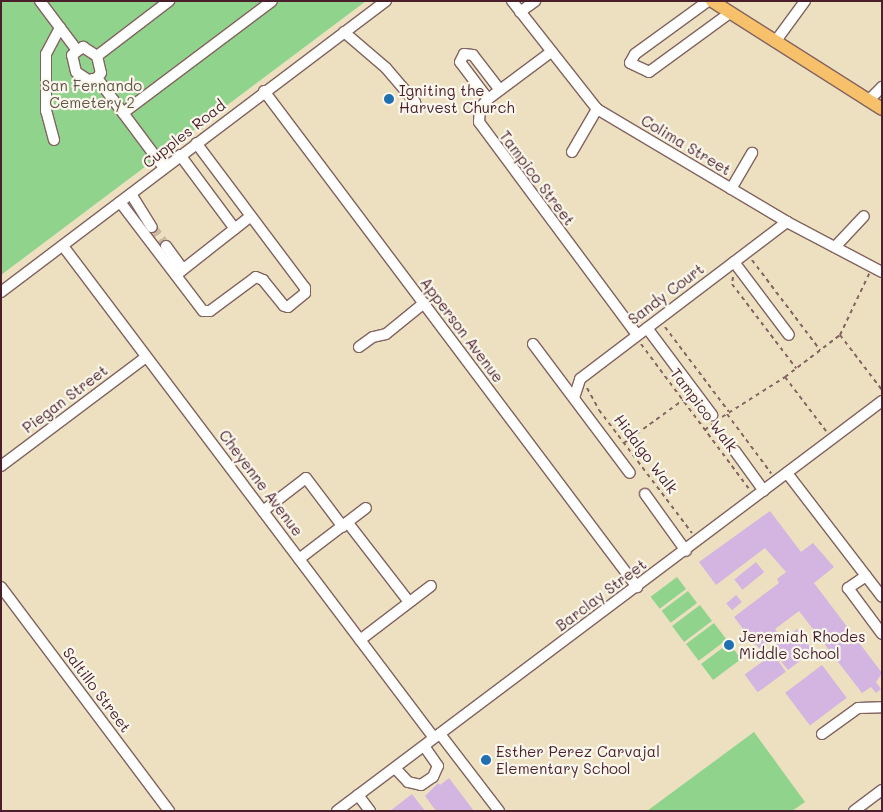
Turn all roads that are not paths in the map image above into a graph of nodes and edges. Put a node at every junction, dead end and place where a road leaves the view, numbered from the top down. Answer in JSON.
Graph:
{"nodes":[{"id":1,"x":170,"y":1,"type":"edge"},
{"id":2,"x":272,"y":1,"type":"edge"},
{"id":3,"x":386,"y":1,"type":"edge"},
{"id":4,"x":512,"y":1,"type":"edge"},
{"id":5,"x":535,"y":1,"type":"edge"},
{"id":6,"x":710,"y":1,"type":"edge"},
{"id":7,"x":805,"y":1,"type":"edge"},
{"id":8,"x":41,"y":2,"type":"edge"},
{"id":9,"x":520,"y":12,"type":"junction"},
{"id":10,"x":730,"y":13,"type":"junction"},
{"id":11,"x":60,"y":28,"type":"junction"},
{"id":12,"x":344,"y":32,"type":"junction"},
{"id":13,"x":775,"y":42,"type":"junction"},
{"id":14,"x":76,"y":49,"type":"junction"},
{"id":15,"x":551,"y":52,"type":"junction"},
{"id":16,"x":97,"y":56,"type":"junction"},
{"id":17,"x":97,"y":78,"type":"junction"},
{"id":18,"x":882,"y":87,"type":"edge"},
{"id":19,"x":500,"y":90,"type":"junction"},
{"id":20,"x":264,"y":91,"type":"junction"},
{"id":21,"x":488,"y":99,"type":"junction"},
{"id":22,"x":868,"y":101,"type":"junction"},
{"id":23,"x":416,"y":102,"type":"dead end"},
{"id":24,"x":597,"y":109,"type":"junction"},
{"id":25,"x":882,"y":110,"type":"edge"},
{"id":26,"x":123,"y":113,"type":"junction"},
{"id":27,"x":54,"y":140,"type":"dead end"},
{"id":28,"x":196,"y":143,"type":"junction"},
{"id":29,"x":572,"y":152,"type":"dead end"},
{"id":30,"x":752,"y":153,"type":"dead end"},
{"id":31,"x":180,"y":155,"type":"junction"},
{"id":32,"x":164,"y":168,"type":"junction"},
{"id":33,"x":731,"y":189,"type":"junction"},
{"id":34,"x":131,"y":194,"type":"junction"},
{"id":35,"x":120,"y":202,"type":"junction"},
{"id":36,"x":251,"y":216,"type":"junction"},
{"id":37,"x":864,"y":216,"type":"dead end"},
{"id":38,"x":787,"y":222,"type":"junction"},
{"id":39,"x":152,"y":227,"type":"tunnel mouth"},
{"id":40,"x":235,"y":229,"type":"junction"},
{"id":41,"x":62,"y":246,"type":"junction"},
{"id":42,"x":166,"y":246,"type":"tunnel mouth"},
{"id":43,"x":835,"y":247,"type":"junction"},
{"id":44,"x":734,"y":262,"type":"junction"},
{"id":45,"x":877,"y":270,"type":"edge"},
{"id":46,"x":180,"y":272,"type":"junction"},
{"id":47,"x":1,"y":292,"type":"edge"},
{"id":48,"x":424,"y":304,"type":"junction"},
{"id":49,"x":647,"y":328,"type":"junction"},
{"id":50,"x":789,"y":335,"type":"dead end"},
{"id":51,"x":636,"y":336,"type":"junction"},
{"id":52,"x":533,"y":344,"type":"dead end"},
{"id":53,"x":359,"y":347,"type":"dead end"},
{"id":54,"x":146,"y":357,"type":"junction"},
{"id":55,"x":574,"y":398,"type":"junction"},
{"id":56,"x":882,"y":401,"type":"edge"},
{"id":57,"x":712,"y":414,"type":"dead end"},
{"id":58,"x":735,"y":451,"type":"dead end"},
{"id":59,"x":1,"y":466,"type":"edge"},
{"id":60,"x":788,"y":473,"type":"junction"},
{"id":61,"x":630,"y":474,"type":"dead end"},
{"id":62,"x":764,"y":491,"type":"junction"},
{"id":63,"x":644,"y":494,"type":"dead end"},
{"id":64,"x":366,"y":508,"type":"dead end"},
{"id":65,"x":263,"y":511,"type":"junction"},
{"id":66,"x":345,"y":525,"type":"junction"},
{"id":67,"x":686,"y":551,"type":"junction"},
{"id":68,"x":299,"y":559,"type":"junction"},
{"id":69,"x":866,"y":576,"type":"junction"},
{"id":70,"x":431,"y":586,"type":"dead end"},
{"id":71,"x":1,"y":587,"type":"edge"},
{"id":72,"x":637,"y":587,"type":"junction"},
{"id":73,"x":882,"y":597,"type":"edge"},
{"id":74,"x":409,"y":602,"type":"junction"},
{"id":75,"x":882,"y":634,"type":"edge"},
{"id":76,"x":360,"y":640,"type":"junction"},
{"id":77,"x":882,"y":707,"type":"edge"},
{"id":78,"x":822,"y":734,"type":"dead end"},
{"id":79,"x":437,"y":736,"type":"junction"},
{"id":80,"x":424,"y":746,"type":"junction"},
{"id":81,"x":395,"y":768,"type":"junction"},
{"id":82,"x":882,"y":790,"type":"edge"},
{"id":83,"x":358,"y":795,"type":"junction"},
{"id":84,"x":169,"y":811,"type":"edge"},
{"id":85,"x":337,"y":811,"type":"edge"},
{"id":86,"x":370,"y":811,"type":"edge"},
{"id":87,"x":499,"y":811,"type":"edge"},
{"id":88,"x":854,"y":811,"type":"edge"}],
"edges":[{"from":1,"to":16,"type":"street"},
{"from":2,"to":26,"type":"street"},
{"from":3,"to":12,"type":"street","name":"Cupples Road"},
{"from":4,"to":9,"type":"street","name":"Colima Street"},
{"from":5,"to":9,"type":"street"},
{"from":6,"to":10,"type":"main road"},
{"from":6,"to":10,"type":"street"},
{"from":7,"to":13,"type":"street"},
{"from":8,"to":11,"type":"street"},
{"from":9,"to":15,"type":"street","name":"Colima Street"},
{"from":10,"to":13,"type":"main road"},
{"from":11,"to":14,"type":"street"},
{"from":11,"to":27,"type":"street"},
{"from":12,"to":20,"type":"street","name":"Cupples Road"},
{"from":12,"to":23,"type":"street"},
{"from":13,"to":22,"type":"main road"},
{"from":14,"to":16,"type":"street"},
{"from":14,"to":17,"type":"street"},
{"from":15,"to":19,"type":"street"},
{"from":15,"to":24,"type":"street","name":"Colima Street"},
{"from":16,"to":17,"type":"street"},
{"from":17,"to":26,"type":"street"},
{"from":18,"to":22,"type":"street"},
{"from":19,"to":21,"type":"street"},
{"from":19,"to":21,"type":"street"},
{"from":20,"to":28,"type":"street","name":"Cupples Road"},
{"from":20,"to":48,"type":"street","name":"Apperson Avenue"},
{"from":21,"to":51,"type":"street","name":"Tampico Street"},
{"from":22,"to":25,"type":"main road"},
{"from":24,"to":29,"type":"street"},
{"from":24,"to":33,"type":"street","name":"Colima Street"},
{"from":26,"to":32,"type":"street"},
{"from":28,"to":31,"type":"street","name":"Cupples Road"},
{"from":28,"to":36,"type":"street"},
{"from":30,"to":33,"type":"street"},
{"from":31,"to":32,"type":"street","name":"Cupples Road"},
{"from":31,"to":40,"type":"street"},
{"from":32,"to":34,"type":"street","name":"Cupples Road"},
{"from":33,"to":38,"type":"street","name":"Colima Street"},
{"from":34,"to":35,"type":"street","name":"Cupples Road"},
{"from":34,"to":39,"type":"street"},
{"from":35,"to":41,"type":"street","name":"Cupples Road"},
{"from":35,"to":46,"type":"street"},
{"from":36,"to":40,"type":"street"},
{"from":36,"to":46,"type":"street"},
{"from":37,"to":43,"type":"street"},
{"from":38,"to":43,"type":"street","name":"Colima Street"},
{"from":38,"to":44,"type":"street","name":"Sandy Court"},
{"from":40,"to":46,"type":"street"},
{"from":41,"to":47,"type":"street","name":"Cupples Road"},
{"from":41,"to":54,"type":"street","name":"Cheyenne Avenue"},
{"from":42,"to":46,"type":"street"},
{"from":43,"to":45,"type":"street","name":"Colima Street"},
{"from":44,"to":49,"type":"street","name":"Sandy Court"},
{"from":44,"to":50,"type":"street"},
{"from":48,"to":53,"type":"street"},
{"from":48,"to":72,"type":"street","name":"Apperson Avenue"},
{"from":49,"to":51,"type":"street","name":"Sandy Court"},
{"from":49,"to":57,"type":"street"},
{"from":51,"to":55,"type":"street","name":"Sandy Court"},
{"from":52,"to":55,"type":"street"},
{"from":54,"to":59,"type":"street","name":"Piegan Street"},
{"from":54,"to":65,"type":"street","name":"Cheyenne Avenue"},
{"from":55,"to":61,"type":"street"},
{"from":56,"to":60,"type":"street","name":"Barclay Street"},
{"from":58,"to":62,"type":"street"},
{"from":60,"to":62,"type":"street","name":"Barclay Street"},
{"from":60,"to":69,"type":"street"},
{"from":62,"to":67,"type":"street","name":"Barclay Street"},
{"from":63,"to":67,"type":"street"},
{"from":64,"to":66,"type":"street"},
{"from":65,"to":66,"type":"street"},
{"from":65,"to":68,"type":"street","name":"Cheyenne Avenue"},
{"from":66,"to":68,"type":"street"},
{"from":66,"to":74,"type":"street"},
{"from":67,"to":72,"type":"street","name":"Barclay Street"},
{"from":68,"to":76,"type":"street","name":"Cheyenne Avenue"},
{"from":69,"to":73,"type":"street"},
{"from":69,"to":75,"type":"street"},
{"from":70,"to":74,"type":"street"},
{"from":71,"to":84,"type":"street","name":"Saltillo Street"},
{"from":72,"to":79,"type":"street","name":"Barclay Street"},
{"from":74,"to":76,"type":"street"},
{"from":76,"to":79,"type":"street","name":"Cheyenne Avenue"},
{"from":77,"to":78,"type":"street"},
{"from":79,"to":80,"type":"street","name":"Barclay Street"},
{"from":79,"to":87,"type":"street","name":"Cheyenne Avenue"},
{"from":80,"to":81,"type":"street","name":"Barclay Street"},
{"from":80,"to":81,"type":"street"},
{"from":81,"to":83,"type":"street","name":"Barclay Street"},
{"from":82,"to":88,"type":"street"},
{"from":83,"to":85,"type":"street","name":"Barclay Street"},
{"from":83,"to":86,"type":"street"}]}
